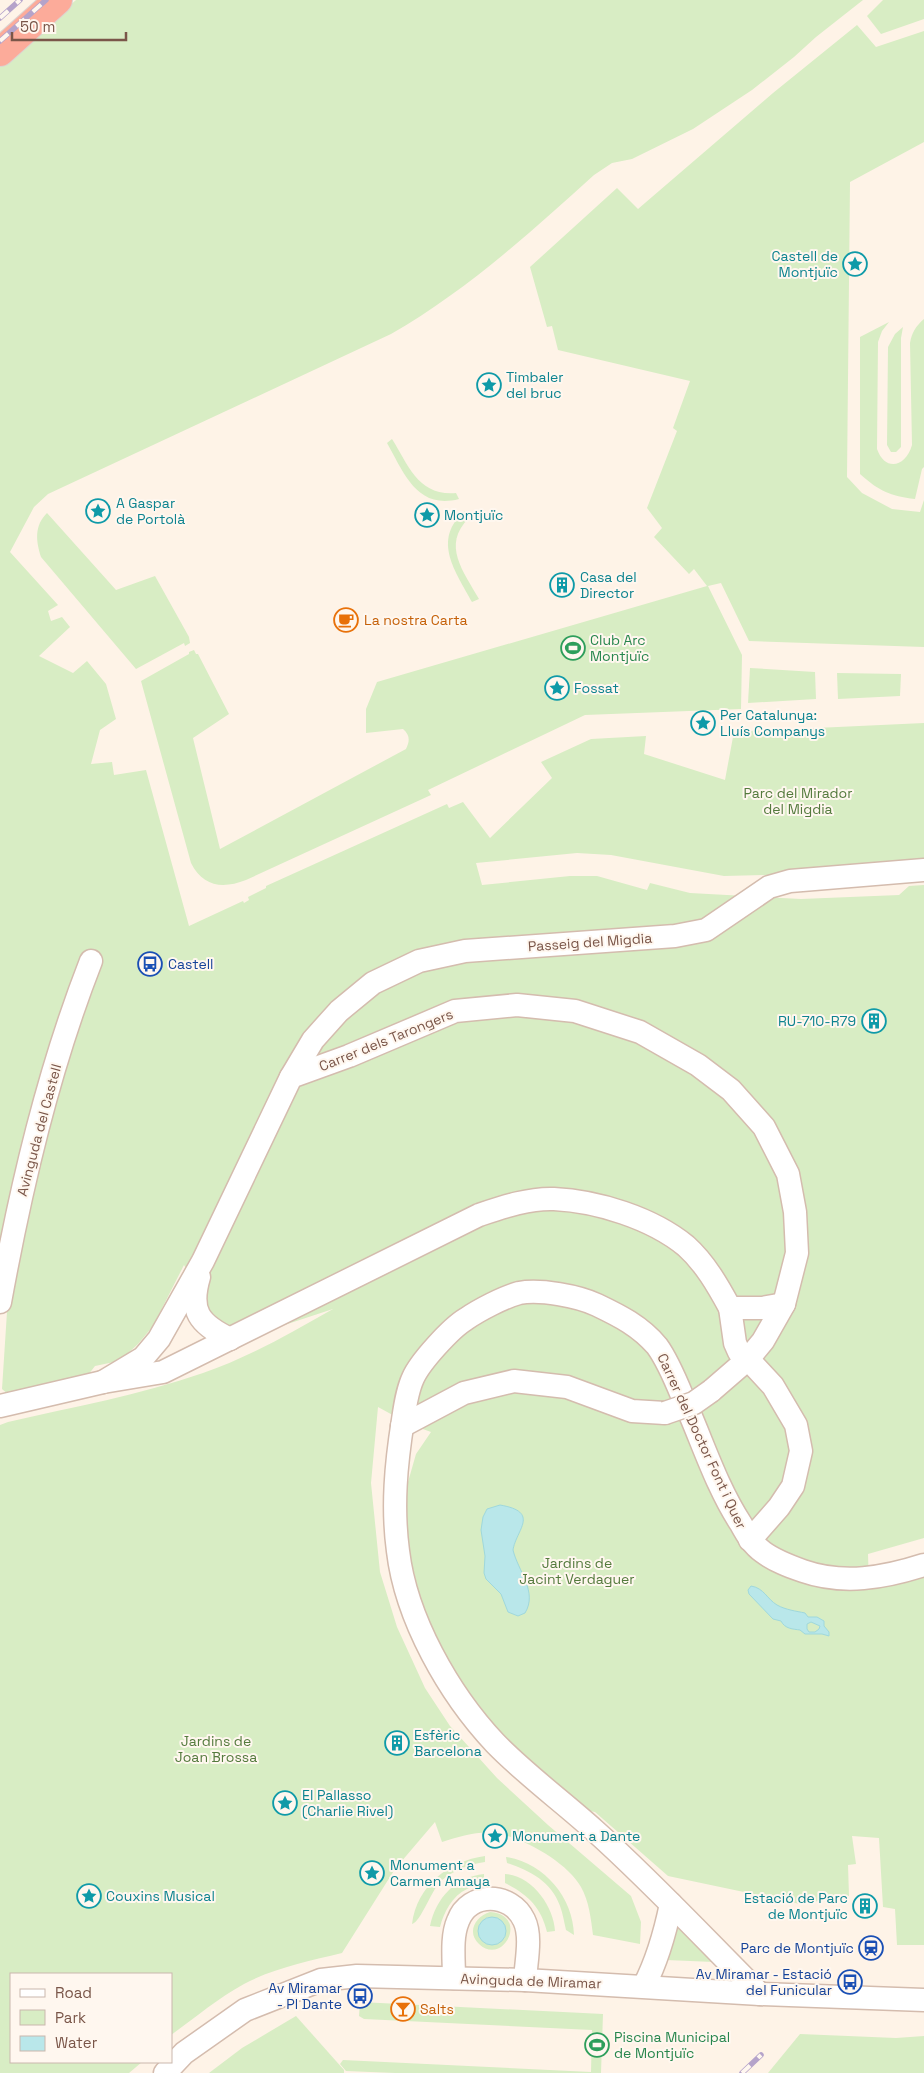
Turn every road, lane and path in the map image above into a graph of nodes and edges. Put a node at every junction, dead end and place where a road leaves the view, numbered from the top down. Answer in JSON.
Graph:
{"nodes":[{"id":1,"x":31,"y":0,"type":"edge"},
{"id":2,"x":58,"y":0,"type":"edge"},
{"id":3,"x":0,"y":27,"type":"edge"},
{"id":4,"x":0,"y":52,"type":"edge"},
{"id":5,"x":924,"y":870,"type":"edge"},
{"id":6,"x":91,"y":962,"type":"dead end"},
{"id":7,"x":291,"y":1077,"type":"junction"},
{"id":8,"x":203,"y":1261,"type":"junction"},
{"id":9,"x":0,"y":1302,"type":"edge"},
{"id":10,"x":784,"y":1304,"type":"junction"},
{"id":11,"x":730,"y":1308,"type":"junction"},
{"id":12,"x":230,"y":1339,"type":"junction"},
{"id":13,"x":748,"y":1359,"type":"junction"},
{"id":14,"x":103,"y":1382,"type":"junction"},
{"id":15,"x":2,"y":1403,"type":"edge"},
{"id":16,"x":402,"y":1426,"type":"junction"},
{"id":17,"x":750,"y":1540,"type":"junction"},
{"id":18,"x":924,"y":1565,"type":"edge"},
{"id":19,"x":671,"y":1904,"type":"junction"},
{"id":20,"x":454,"y":1978,"type":"junction"},
{"id":21,"x":525,"y":1980,"type":"junction"},
{"id":22,"x":644,"y":1986,"type":"junction"},
{"id":23,"x":760,"y":1994,"type":"junction"},
{"id":24,"x":924,"y":2000,"type":"edge"},
{"id":25,"x":165,"y":2073,"type":"edge"}],
"edges":[{"from":1,"to":3,"type":"highway"},
{"from":2,"to":4,"type":"highway"},
{"from":5,"to":7,"type":"street","name":"Passeig del Migdia"},
{"from":6,"to":9,"type":"street","name":"Avinguda del Castell"},
{"from":7,"to":8,"type":"street"},
{"from":7,"to":10,"type":"street","name":"Carrer dels Tarongers"},
{"from":8,"to":12,"type":"street"},
{"from":8,"to":14,"type":"street"},
{"from":10,"to":11,"type":"street"},
{"from":10,"to":13,"type":"street","name":"Carrer dels Tarongers"},
{"from":11,"to":12,"type":"street"},
{"from":11,"to":13,"type":"street"},
{"from":12,"to":14,"type":"street"},
{"from":13,"to":16,"type":"street","name":"Carrer dels Tarongers","bridge":true},
{"from":13,"to":17,"type":"street"},
{"from":14,"to":15,"type":"street"},
{"from":16,"to":17,"type":"street","name":"Carrer del Doctor Font i Quer"},
{"from":16,"to":19,"type":"street"},
{"from":17,"to":18,"type":"street","name":"Carrer del Doctor Font i Quer"},
{"from":19,"to":22,"type":"street"},
{"from":19,"to":23,"type":"street"},
{"from":20,"to":21,"type":"street","name":"Avinguda de Miramar"},
{"from":20,"to":21,"type":"street"},
{"from":20,"to":25,"type":"street","name":"Avinguda de Miramar"},
{"from":21,"to":22,"type":"street","name":"Avinguda de Miramar"},
{"from":22,"to":23,"type":"street","name":"Avinguda de Miramar"},
{"from":23,"to":24,"type":"street","name":"Avinguda de Miramar"}]}
